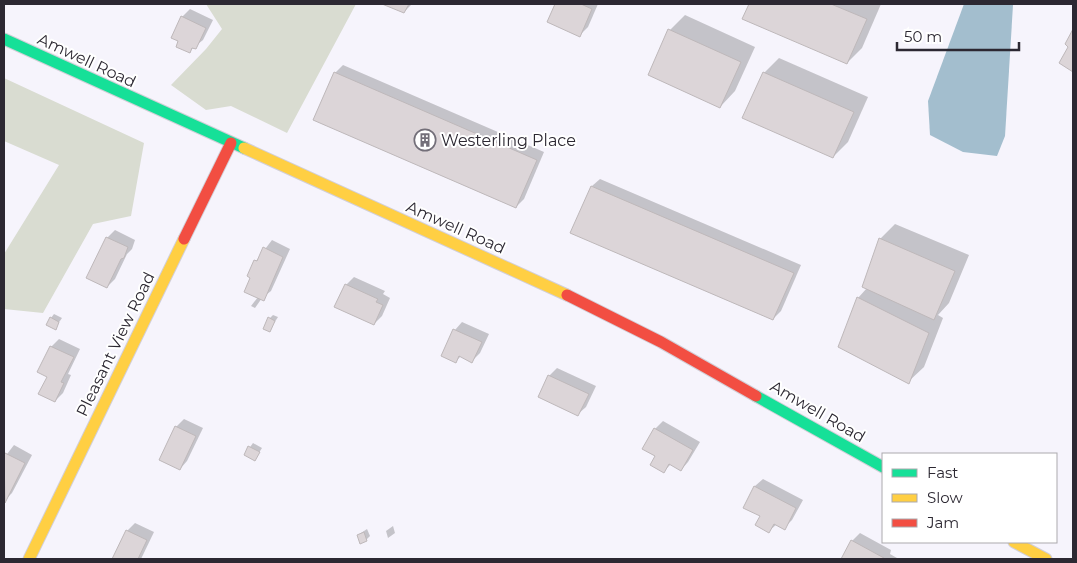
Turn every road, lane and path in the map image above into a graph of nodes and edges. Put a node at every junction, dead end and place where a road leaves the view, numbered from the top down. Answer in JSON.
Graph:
{"nodes":[{"id":1,"x":4,"y":40,"type":"edge"},
{"id":2,"x":230,"y":143,"type":"junction"},
{"id":3,"x":882,"y":466,"type":"edge"},
{"id":4,"x":1016,"y":543,"type":"edge"},
{"id":5,"x":29,"y":559,"type":"edge"},
{"id":6,"x":1046,"y":559,"type":"edge"}],
"edges":[{"from":1,"to":2,"type":"main road","name":"Amwell Road"},
{"from":2,"to":3,"type":"main road","name":"Amwell Road"},
{"from":2,"to":5,"type":"main road","name":"Pleasant View Road"},
{"from":4,"to":6,"type":"main road"}]}
